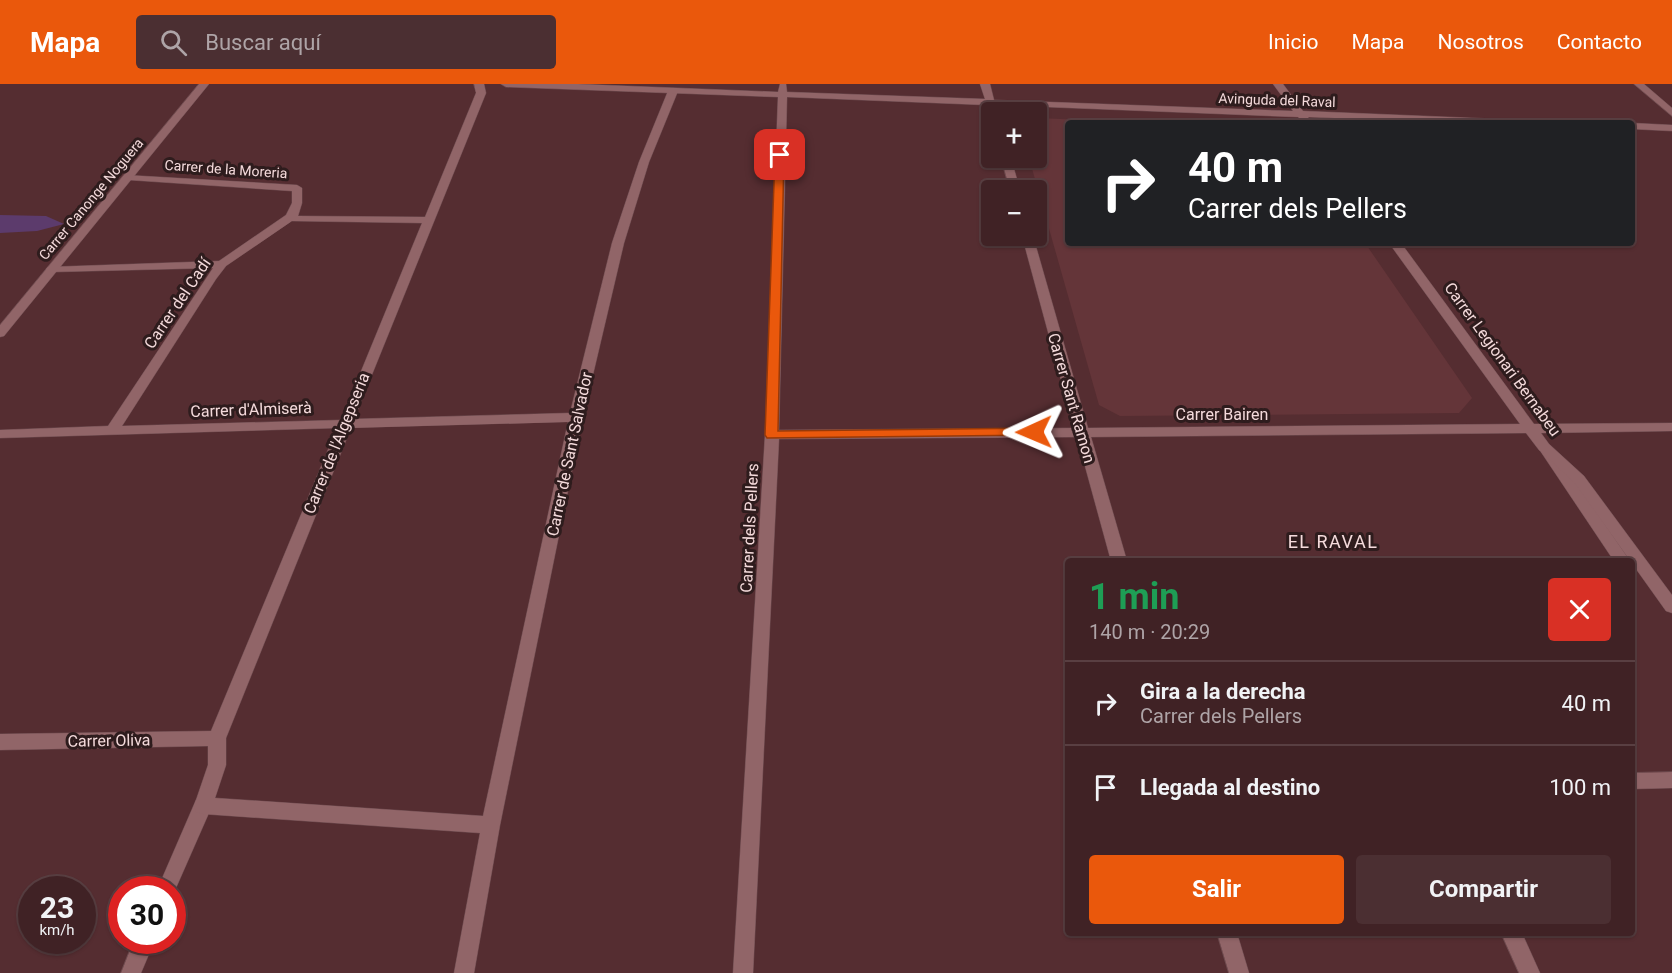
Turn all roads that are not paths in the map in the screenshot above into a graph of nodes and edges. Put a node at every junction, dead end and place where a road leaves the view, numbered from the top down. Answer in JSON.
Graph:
{"nodes":[{"id":1,"x":204,"y":84,"type":"edge"},
{"id":2,"x":479,"y":84,"type":"edge"},
{"id":3,"x":506,"y":84,"type":"edge"},
{"id":4,"x":985,"y":84,"type":"edge"},
{"id":5,"x":1278,"y":84,"type":"edge"},
{"id":6,"x":1639,"y":84,"type":"edge"},
{"id":7,"x":782,"y":89,"type":"edge"},
{"id":8,"x":673,"y":91,"type":"junction"},
{"id":9,"x":990,"y":102,"type":"edge"},
{"id":10,"x":981,"y":107,"type":"edge"},
{"id":11,"x":1047,"y":109,"type":"edge"},
{"id":12,"x":1672,"y":113,"type":"edge"},
{"id":13,"x":1301,"y":114,"type":"junction"},
{"id":14,"x":1305,"y":120,"type":"edge"},
{"id":15,"x":1462,"y":120,"type":"edge"},
{"id":16,"x":1635,"y":126,"type":"edge"},
{"id":17,"x":1672,"y":128,"type":"edge"},
{"id":18,"x":129,"y":177,"type":"junction"},
{"id":19,"x":291,"y":217,"type":"junction"},
{"id":20,"x":428,"y":219,"type":"junction"},
{"id":21,"x":1030,"y":246,"type":"edge"},
{"id":22,"x":1397,"y":246,"type":"edge"},
{"id":23,"x":222,"y":264,"type":"junction"},
{"id":24,"x":52,"y":269,"type":"junction"},
{"id":25,"x":0,"y":333,"type":"edge"},
{"id":26,"x":576,"y":417,"type":"junction"},
{"id":27,"x":345,"y":422,"type":"junction"},
{"id":28,"x":1672,"y":427,"type":"edge"},
{"id":29,"x":1532,"y":429,"type":"junction"},
{"id":30,"x":113,"y":430,"type":"junction"},
{"id":31,"x":1081,"y":432,"type":"junction"},
{"id":32,"x":0,"y":434,"type":"edge"},
{"id":33,"x":772,"y":435,"type":"junction"},
{"id":34,"x":1544,"y":447,"type":"junction"},
{"id":35,"x":1118,"y":558,"type":"edge"},
{"id":36,"x":1620,"y":558,"type":"edge"},
{"id":37,"x":1672,"y":607,"type":"edge"},
{"id":38,"x":217,"y":738,"type":"junction"},
{"id":39,"x":0,"y":742,"type":"edge"},
{"id":40,"x":1672,"y":780,"type":"edge"},
{"id":41,"x":1635,"y":781,"type":"edge"},
{"id":42,"x":202,"y":806,"type":"junction"},
{"id":43,"x":491,"y":825,"type":"junction"},
{"id":44,"x":173,"y":876,"type":"edge"},
{"id":45,"x":1228,"y":936,"type":"edge"},
{"id":46,"x":1512,"y":936,"type":"edge"},
{"id":47,"x":139,"y":954,"type":"edge"},
{"id":48,"x":132,"y":973,"type":"edge"},
{"id":49,"x":464,"y":973,"type":"edge"},
{"id":50,"x":743,"y":973,"type":"edge"},
{"id":51,"x":1239,"y":973,"type":"edge"},
{"id":52,"x":1530,"y":973,"type":"edge"}],
"edges":[{"from":1,"to":18,"type":"street","name":"Carrer Canonge Noguera"},
{"from":2,"to":20,"type":"street","name":"Carrer de l'Algepseria"},
{"from":3,"to":8,"type":"street","name":"Avinguda del Raval"},
{"from":4,"to":9,"type":"street"},
{"from":5,"to":13,"type":"street"},
{"from":6,"to":12,"type":"street"},
{"from":7,"to":8,"type":"street","name":"Avinguda del Raval"},
{"from":7,"to":10,"type":"street","name":"Avinguda del Raval"},
{"from":7,"to":33,"type":"street","name":"Carrer dels Pellers"},
{"from":8,"to":26,"type":"street","name":"Carrer de Sant Salvador"},
{"from":11,"to":13,"type":"street","name":"Avinguda del Raval"},
{"from":13,"to":14,"type":"street"},
{"from":13,"to":15,"type":"street","name":"Avinguda del Raval"},
{"from":16,"to":17,"type":"street"},
{"from":18,"to":19,"type":"street","name":"Carrer de la Moreria"},
{"from":18,"to":24,"type":"street","name":"Carrer Canonge Noguera"},
{"from":19,"to":20,"type":"street"},
{"from":19,"to":23,"type":"street","name":"Carrer del Cadí"},
{"from":20,"to":27,"type":"street","name":"Carrer de l'Algepseria"},
{"from":21,"to":31,"type":"street","name":"Carrer Sant Ramon"},
{"from":22,"to":29,"type":"street","name":"Carrer Legionari Bernabeu"},
{"from":23,"to":24,"type":"street"},
{"from":23,"to":30,"type":"street","name":"Carrer del Cadí"},
{"from":24,"to":25,"type":"street","name":"Carrer Canonge Noguera"},
{"from":26,"to":27,"type":"street","name":"Carrer d'Almiserà"},
{"from":26,"to":43,"type":"street","name":"Carrer de Sant Salvador"},
{"from":27,"to":30,"type":"street","name":"Carrer d'Almiserà"},
{"from":27,"to":38,"type":"street","name":"Carrer de l'Algepseria"},
{"from":28,"to":29,"type":"street","name":"Carrer Bairen"},
{"from":29,"to":31,"type":"street","name":"Carrer Bairen"},
{"from":29,"to":34,"type":"street","name":"Carrer Legionari Bernabeu"},
{"from":30,"to":32,"type":"street","name":"Carrer d'Almiserà"},
{"from":31,"to":33,"type":"street","name":"Carrer Bairen"},
{"from":31,"to":35,"type":"street","name":"Carrer Sant Ramon"},
{"from":33,"to":50,"type":"street","name":"Carrer dels Pellers"},
{"from":34,"to":36,"type":"street"},
{"from":34,"to":37,"type":"street","name":"Carrer Legionari Bernabeu"},
{"from":38,"to":39,"type":"street","name":"Carrer Oliva"},
{"from":38,"to":42,"type":"street","name":"Carrer de l'Algepseria"},
{"from":40,"to":41,"type":"street"},
{"from":42,"to":43,"type":"street"},
{"from":42,"to":44,"type":"street","name":"Carrer de l'Algepseria"},
{"from":43,"to":49,"type":"street","name":"Carrer de Sant Salvador"},
{"from":45,"to":51,"type":"street"},
{"from":46,"to":52,"type":"street"},
{"from":47,"to":48,"type":"street"}]}
